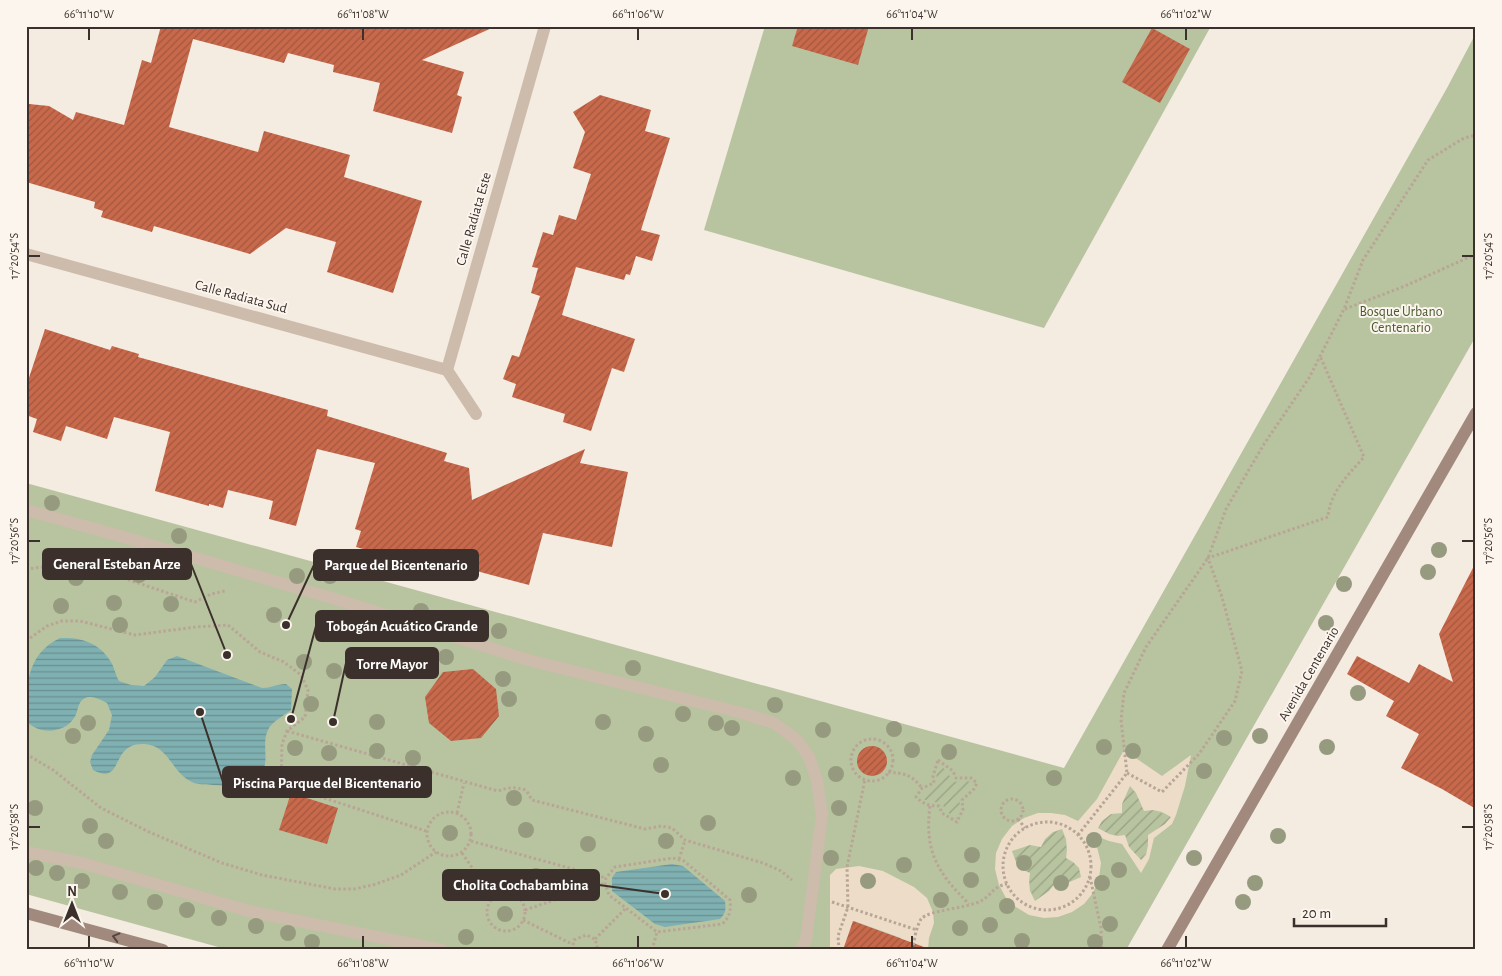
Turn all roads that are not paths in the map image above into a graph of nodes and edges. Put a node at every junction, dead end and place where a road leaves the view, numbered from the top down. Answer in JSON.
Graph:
{"nodes":[{"id":1,"x":545,"y":26,"type":"edge"},
{"id":2,"x":26,"y":254,"type":"edge"},
{"id":3,"x":447,"y":370,"type":"junction"},
{"id":4,"x":1476,"y":413,"type":"edge"},
{"id":5,"x":476,"y":414,"type":"dead end"},
{"id":6,"x":26,"y":510,"type":"edge"},
{"id":7,"x":26,"y":852,"type":"edge"},
{"id":8,"x":26,"y":913,"type":"edge"},
{"id":9,"x":163,"y":950,"type":"edge"},
{"id":10,"x":442,"y":950,"type":"edge"},
{"id":11,"x":801,"y":950,"type":"edge"},
{"id":12,"x":1167,"y":950,"type":"edge"}],
"edges":[{"from":1,"to":3,"type":"street","name":"Calle Radiata Este"},
{"from":2,"to":3,"type":"street","name":"Calle Radiata Sud"},
{"from":3,"to":5,"type":"street"},
{"from":4,"to":12,"type":"main road","name":"Avenida Centenario"},
{"from":6,"to":11,"type":"street"},
{"from":7,"to":10,"type":"street"},
{"from":9,"to":8,"type":"main road","one_way":true}]}
